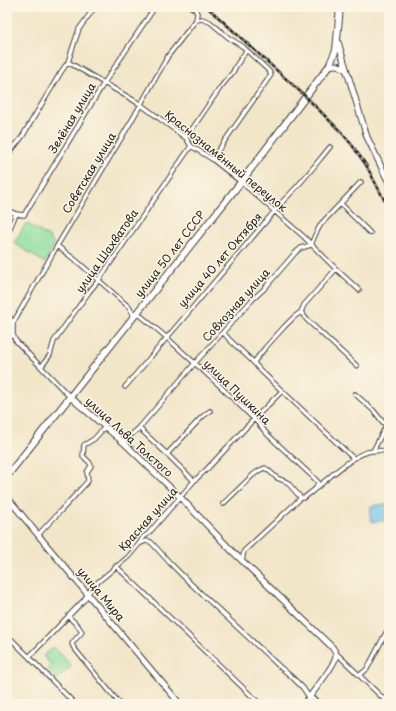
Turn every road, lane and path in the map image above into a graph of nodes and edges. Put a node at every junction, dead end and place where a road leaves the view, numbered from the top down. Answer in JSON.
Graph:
{"nodes":[{"id":1,"x":95,"y":7,"type":"edge"},
{"id":2,"x":155,"y":7,"type":"edge"},
{"id":3,"x":191,"y":7,"type":"edge"},
{"id":4,"x":340,"y":7,"type":"edge"},
{"id":5,"x":196,"y":20,"type":"junction"},
{"id":6,"x":337,"y":39,"type":"junction"},
{"id":7,"x":246,"y":51,"type":"junction"},
{"id":8,"x":68,"y":62,"type":"junction"},
{"id":9,"x":329,"y":66,"type":"junction"},
{"id":10,"x":346,"y":70,"type":"junction"},
{"id":11,"x":104,"y":84,"type":"junction"},
{"id":12,"x":140,"y":104,"type":"junction"},
{"id":13,"x":186,"y":138,"type":"junction"},
{"id":14,"x":191,"y":146,"type":"junction"},
{"id":15,"x":330,"y":146,"type":"dead end"},
{"id":16,"x":7,"y":156,"type":"edge"},
{"id":17,"x":212,"y":159,"type":"junction"},
{"id":18,"x":241,"y":182,"type":"junction"},
{"id":19,"x":361,"y":182,"type":"dead end"},
{"id":20,"x":389,"y":183,"type":"edge"},
{"id":21,"x":341,"y":204,"type":"junction"},
{"id":22,"x":7,"y":210,"type":"edge"},
{"id":23,"x":275,"y":211,"type":"junction"},
{"id":24,"x":16,"y":214,"type":"junction"},
{"id":25,"x":370,"y":233,"type":"dead end"},
{"id":26,"x":7,"y":235,"type":"edge"},
{"id":27,"x":311,"y":245,"type":"junction"},
{"id":28,"x":57,"y":246,"type":"junction"},
{"id":29,"x":336,"y":269,"type":"junction"},
{"id":30,"x":98,"y":281,"type":"junction"},
{"id":31,"x":359,"y":290,"type":"dead end"},
{"id":32,"x":301,"y":312,"type":"junction"},
{"id":33,"x":136,"y":314,"type":"junction"},
{"id":34,"x":7,"y":315,"type":"edge"},
{"id":35,"x":13,"y":323,"type":"junction"},
{"id":36,"x":223,"y":332,"type":"junction"},
{"id":37,"x":13,"y":334,"type":"junction"},
{"id":38,"x":166,"y":337,"type":"junction"},
{"id":39,"x":7,"y":339,"type":"edge"},
{"id":40,"x":254,"y":362,"type":"junction"},
{"id":41,"x":195,"y":363,"type":"junction"},
{"id":42,"x":357,"y":366,"type":"dead end"},
{"id":43,"x":41,"y":367,"type":"junction"},
{"id":44,"x":125,"y":387,"type":"dead end"},
{"id":45,"x":282,"y":391,"type":"junction"},
{"id":46,"x":355,"y":394,"type":"dead end"},
{"id":47,"x":70,"y":397,"type":"junction"},
{"id":48,"x":210,"y":411,"type":"dead end"},
{"id":49,"x":254,"y":419,"type":"junction"},
{"id":50,"x":389,"y":422,"type":"edge"},
{"id":51,"x":386,"y":426,"type":"junction"},
{"id":52,"x":105,"y":427,"type":"junction"},
{"id":53,"x":139,"y":428,"type":"junction"},
{"id":54,"x":123,"y":442,"type":"junction"},
{"id":55,"x":372,"y":451,"type":"junction"},
{"id":56,"x":389,"y":452,"type":"edge"},
{"id":57,"x":168,"y":454,"type":"junction"},
{"id":58,"x":353,"y":458,"type":"junction"},
{"id":59,"x":7,"y":476,"type":"edge"},
{"id":60,"x":194,"y":481,"type":"junction"},
{"id":61,"x":316,"y":488,"type":"junction"},
{"id":62,"x":7,"y":497,"type":"edge"},
{"id":63,"x":180,"y":497,"type":"junction"},
{"id":64,"x":301,"y":498,"type":"junction"},
{"id":65,"x":223,"y":504,"type":"dead end"},
{"id":66,"x":38,"y":535,"type":"junction"},
{"id":67,"x":139,"y":544,"type":"junction"},
{"id":68,"x":244,"y":551,"type":"junction"},
{"id":69,"x":234,"y":552,"type":"junction"},
{"id":70,"x":242,"y":560,"type":"junction"},
{"id":71,"x":116,"y":566,"type":"junction"},
{"id":72,"x":88,"y":594,"type":"junction"},
{"id":73,"x":68,"y":616,"type":"junction"},
{"id":74,"x":389,"y":627,"type":"edge"},
{"id":75,"x":7,"y":634,"type":"edge"},
{"id":76,"x":336,"y":653,"type":"junction"},
{"id":77,"x":28,"y":657,"type":"junction"},
{"id":78,"x":360,"y":675,"type":"junction"},
{"id":79,"x":309,"y":697,"type":"junction"},
{"id":80,"x":75,"y":704,"type":"edge"},
{"id":81,"x":120,"y":704,"type":"edge"},
{"id":82,"x":180,"y":704,"type":"edge"},
{"id":83,"x":260,"y":704,"type":"edge"},
{"id":84,"x":304,"y":704,"type":"edge"},
{"id":85,"x":323,"y":704,"type":"edge"},
{"id":86,"x":389,"y":704,"type":"edge"}],
"edges":[{"from":1,"to":8,"type":"street"},
{"from":2,"to":11,"type":"street","name":"Зелёная улица"},
{"from":3,"to":5,"type":"street"},
{"from":4,"to":6,"type":"main road","name":"улица 50 лет СССР"},
{"from":5,"to":7,"type":"street"},
{"from":5,"to":12,"type":"street","name":"Советская улица"},
{"from":6,"to":9,"type":"main road","name":"улица 50 лет СССР"},
{"from":6,"to":10,"type":"street","name":"улица 50 лет СССР"},
{"from":7,"to":13,"type":"street"},
{"from":7,"to":17,"type":"street"},
{"from":8,"to":11,"type":"street","name":"Краснознамённый переулок"},
{"from":8,"to":16,"type":"street"},
{"from":9,"to":10,"type":"street"},
{"from":9,"to":18,"type":"main road","name":"улица 50 лет СССР"},
{"from":10,"to":20,"type":"street","name":"улица 50 лет СССР"},
{"from":11,"to":12,"type":"street","name":"Краснознамённый переулок"},
{"from":11,"to":24,"type":"street","name":"Зелёная улица"},
{"from":12,"to":13,"type":"street","name":"Краснознамённый переулок"},
{"from":12,"to":28,"type":"street","name":"Советская улица"},
{"from":13,"to":14,"type":"street","name":"Краснознамённый переулок"},
{"from":14,"to":17,"type":"street","name":"Краснознамённый переулок"},
{"from":14,"to":30,"type":"street","name":"улица Шахватова"},
{"from":15,"to":23,"type":"street","name":"улица 40 лет Октября"},
{"from":17,"to":18,"type":"street","name":"Краснознамённый переулок"},
{"from":18,"to":23,"type":"street","name":"Краснознамённый переулок"},
{"from":18,"to":33,"type":"main road","name":"улица 50 лет СССР"},
{"from":19,"to":21,"type":"street"},
{"from":21,"to":25,"type":"street"},
{"from":21,"to":27,"type":"street"},
{"from":22,"to":24,"type":"street"},
{"from":23,"to":27,"type":"street","name":"Краснознамённый переулок"},
{"from":23,"to":38,"type":"street","name":"улица 40 лет Октября"},
{"from":24,"to":26,"type":"street"},
{"from":27,"to":29,"type":"street","name":"Краснознамённый переулок"},
{"from":27,"to":36,"type":"street","name":"Совхозная улица"},
{"from":28,"to":30,"type":"street","name":"улица Пушкина"},
{"from":28,"to":35,"type":"street","name":"Советская улица"},
{"from":29,"to":31,"type":"street","name":"Краснознамённый переулок"},
{"from":29,"to":32,"type":"street"},
{"from":30,"to":33,"type":"street","name":"улица Пушкина"},
{"from":30,"to":43,"type":"street","name":"улица Шахватова"},
{"from":32,"to":40,"type":"street"},
{"from":32,"to":42,"type":"street"},
{"from":33,"to":38,"type":"street","name":"улица Пушкина"},
{"from":33,"to":47,"type":"main road","name":"улица 50 лет СССР"},
{"from":34,"to":35,"type":"street"},
{"from":35,"to":37,"type":"street","name":"Советская улица"},
{"from":36,"to":40,"type":"street"},
{"from":36,"to":41,"type":"street","name":"Совхозная улица"},
{"from":37,"to":39,"type":"street"},
{"from":37,"to":43,"type":"street","name":"улица Льва Толстого"},
{"from":38,"to":41,"type":"street","name":"улица Пушкина"},
{"from":38,"to":44,"type":"street","name":"улица 40 лет Октября"},
{"from":40,"to":45,"type":"street"},
{"from":41,"to":49,"type":"street","name":"улица Пушкина"},
{"from":41,"to":53,"type":"street","name":"Совхозная улица"},
{"from":43,"to":47,"type":"street","name":"улица Льва Толстого"},
{"from":45,"to":49,"type":"street","name":"Красная улица"},
{"from":45,"to":58,"type":"street"},
{"from":46,"to":51,"type":"street"},
{"from":47,"to":52,"type":"street","name":"улица Льва Толстого"},
{"from":47,"to":59,"type":"main road","name":"улица 50 лет СССР"},
{"from":48,"to":57,"type":"street"},
{"from":49,"to":60,"type":"street","name":"Красная улица"},
{"from":49,"to":61,"type":"street","name":"улица Пушкина"},
{"from":50,"to":51,"type":"street"},
{"from":51,"to":55,"type":"street"},
{"from":52,"to":54,"type":"street","name":"улица Льва Толстого"},
{"from":52,"to":66,"type":"street"},
{"from":53,"to":54,"type":"street","name":"Совхозная улица"},
{"from":53,"to":57,"type":"street"},
{"from":54,"to":63,"type":"street","name":"улица Льва Толстого"},
{"from":55,"to":56,"type":"street"},
{"from":55,"to":58,"type":"street"},
{"from":57,"to":60,"type":"street"},
{"from":58,"to":61,"type":"street"},
{"from":60,"to":63,"type":"street","name":"Красная улица"},
{"from":61,"to":64,"type":"street"},
{"from":62,"to":66,"type":"street","name":"улица Мира"},
{"from":63,"to":67,"type":"street","name":"Красная улица"},
{"from":63,"to":69,"type":"street","name":"улица Льва Толстого"},
{"from":64,"to":65,"type":"street"},
{"from":64,"to":68,"type":"street"},
{"from":66,"to":72,"type":"street","name":"улица Мира"},
{"from":67,"to":71,"type":"street","name":"Красная улица"},
{"from":67,"to":79,"type":"street"},
{"from":68,"to":69,"type":"street"},
{"from":68,"to":70,"type":"street"},
{"from":69,"to":70,"type":"street","name":"улица Льва Толстого"},
{"from":70,"to":76,"type":"street","name":"улица Льва Толстого"},
{"from":71,"to":72,"type":"street","name":"Красная улица"},
{"from":71,"to":83,"type":"street"},
{"from":72,"to":73,"type":"street","name":"Красная улица"},
{"from":72,"to":82,"type":"street","name":"улица Мира"},
{"from":73,"to":77,"type":"street","name":"Красная улица"},
{"from":73,"to":81,"type":"street"},
{"from":74,"to":78,"type":"street"},
{"from":75,"to":77,"type":"street"},
{"from":76,"to":78,"type":"street","name":"улица Льва Толстого"},
{"from":76,"to":79,"type":"street"},
{"from":77,"to":80,"type":"street"},
{"from":78,"to":86,"type":"street","name":"улица Льва Толстого"},
{"from":79,"to":84,"type":"street"},
{"from":79,"to":85,"type":"street"}]}
